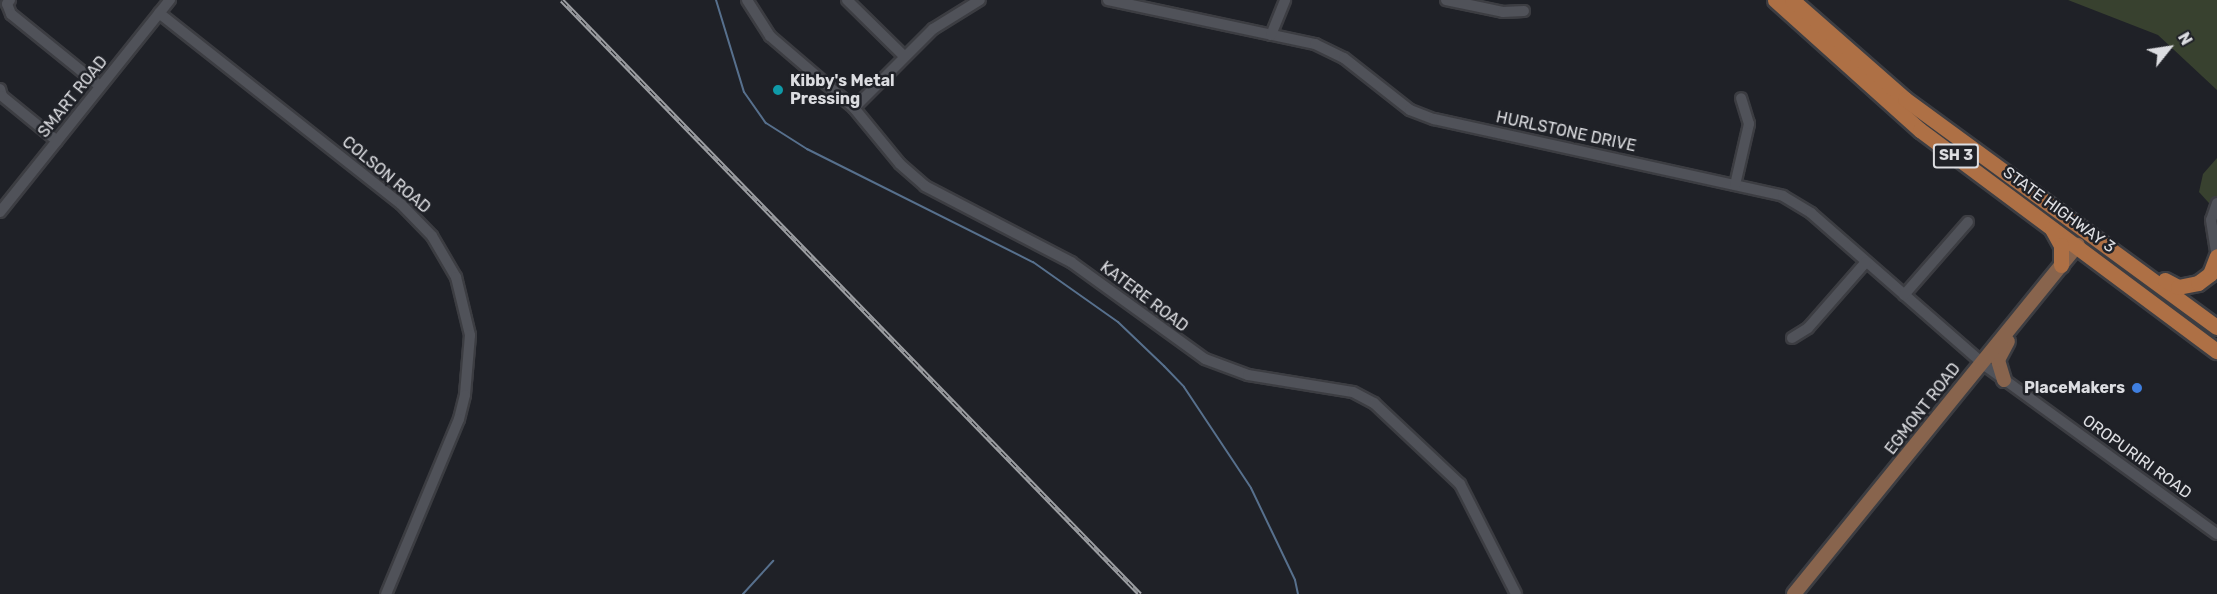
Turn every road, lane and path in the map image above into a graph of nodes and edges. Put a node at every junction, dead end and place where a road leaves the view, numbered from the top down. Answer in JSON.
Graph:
{"nodes":[{"id":1,"x":10,"y":0,"type":"edge"},
{"id":2,"x":170,"y":0,"type":"edge"},
{"id":3,"x":747,"y":0,"type":"edge"},
{"id":4,"x":847,"y":0,"type":"edge"},
{"id":5,"x":980,"y":0,"type":"edge"},
{"id":6,"x":1108,"y":0,"type":"edge"},
{"id":7,"x":1285,"y":0,"type":"edge"},
{"id":8,"x":1446,"y":0,"type":"edge"},
{"id":9,"x":1775,"y":0,"type":"edge"},
{"id":10,"x":1792,"y":0,"type":"edge"},
{"id":11,"x":1524,"y":11,"type":"dead end"},
{"id":12,"x":159,"y":13,"type":"junction"},
{"id":13,"x":1271,"y":35,"type":"junction"},
{"id":14,"x":904,"y":56,"type":"junction"},
{"id":15,"x":100,"y":86,"type":"junction"},
{"id":16,"x":1,"y":94,"type":"edge"},
{"id":17,"x":1741,"y":98,"type":"dead end"},
{"id":18,"x":854,"y":108,"type":"junction"},
{"id":19,"x":1955,"y":136,"type":"junction"},
{"id":20,"x":57,"y":141,"type":"junction"},
{"id":21,"x":1736,"y":184,"type":"junction"},
{"id":22,"x":2217,"y":202,"type":"edge"},
{"id":23,"x":0,"y":212,"type":"edge"},
{"id":24,"x":2076,"y":221,"type":"junction"},
{"id":25,"x":1968,"y":222,"type":"dead end"},
{"id":26,"x":2049,"y":224,"type":"junction"},
{"id":27,"x":2078,"y":245,"type":"junction"},
{"id":28,"x":2217,"y":256,"type":"edge"},
{"id":29,"x":1866,"y":262,"type":"junction"},
{"id":30,"x":2061,"y":265,"type":"junction"},
{"id":31,"x":1904,"y":295,"type":"junction"},
{"id":32,"x":2023,"y":311,"type":"junction"},
{"id":33,"x":2217,"y":327,"type":"edge"},
{"id":34,"x":1792,"y":338,"type":"dead end"},
{"id":35,"x":2217,"y":338,"type":"edge"},
{"id":36,"x":2217,"y":351,"type":"edge"},
{"id":37,"x":1981,"y":362,"type":"junction"},
{"id":38,"x":2004,"y":380,"type":"junction"},
{"id":39,"x":2217,"y":534,"type":"edge"},
{"id":40,"x":386,"y":594,"type":"edge"},
{"id":41,"x":1516,"y":594,"type":"edge"},
{"id":42,"x":1794,"y":594,"type":"edge"}],
"edges":[{"from":1,"to":15,"type":"street"},
{"from":2,"to":12,"type":"street","name":"SMART ROAD"},
{"from":3,"to":18,"type":"street","name":"KATERE ROAD"},
{"from":4,"to":14,"type":"street"},
{"from":5,"to":14,"type":"street"},
{"from":6,"to":13,"type":"street","name":"HURLSTONE DRIVE"},
{"from":7,"to":13,"type":"street"},
{"from":8,"to":11,"type":"street"},
{"from":9,"to":26,"type":"highway","name":"STATE HIGHWAY 3","number":"SH 3"},
{"from":10,"to":19,"type":"highway","name":"STATE HIGHWAY 3","number":"SH 3"},
{"from":12,"to":15,"type":"street","name":"SMART ROAD"},
{"from":12,"to":40,"type":"street","name":"COLSON ROAD"},
{"from":13,"to":21,"type":"street","name":"HURLSTONE DRIVE"},
{"from":14,"to":18,"type":"street"},
{"from":15,"to":20,"type":"street","name":"SMART ROAD"},
{"from":16,"to":20,"type":"street"},
{"from":17,"to":21,"type":"street"},
{"from":18,"to":41,"type":"street","name":"KATERE ROAD"},
{"from":19,"to":24,"type":"highway","name":"STATE HIGHWAY 3","number":"SH 3"},
{"from":19,"to":27,"type":"highway"},
{"from":20,"to":23,"type":"street","name":"SMART ROAD"},
{"from":21,"to":29,"type":"street","name":"HURLSTONE DRIVE"},
{"from":22,"to":28,"type":"street"},
{"from":24,"to":28,"type":"highway"},
{"from":24,"to":33,"type":"highway","name":"STATE HIGHWAY 3","number":"SH 3"},
{"from":25,"to":31,"type":"street"},
{"from":26,"to":27,"type":"highway","name":"STATE HIGHWAY 3","number":"SH 3"},
{"from":26,"to":30,"type":"highway"},
{"from":27,"to":30,"type":"main road","name":"EGMONT ROAD"},
{"from":27,"to":35,"type":"highway"},
{"from":27,"to":36,"type":"highway","name":"STATE HIGHWAY 3","number":"SH 3"},
{"from":29,"to":31,"type":"street","name":"HURLSTONE DRIVE"},
{"from":29,"to":34,"type":"street"},
{"from":30,"to":32,"type":"main road","name":"EGMONT ROAD"},
{"from":31,"to":37,"type":"street","name":"HURLSTONE DRIVE"},
{"from":32,"to":37,"type":"main road","name":"EGMONT ROAD"},
{"from":32,"to":38,"type":"main road"},
{"from":37,"to":38,"type":"street","name":"OROPURIRI ROAD"},
{"from":37,"to":42,"type":"main road","name":"EGMONT ROAD"},
{"from":38,"to":39,"type":"street","name":"OROPURIRI ROAD"}]}
